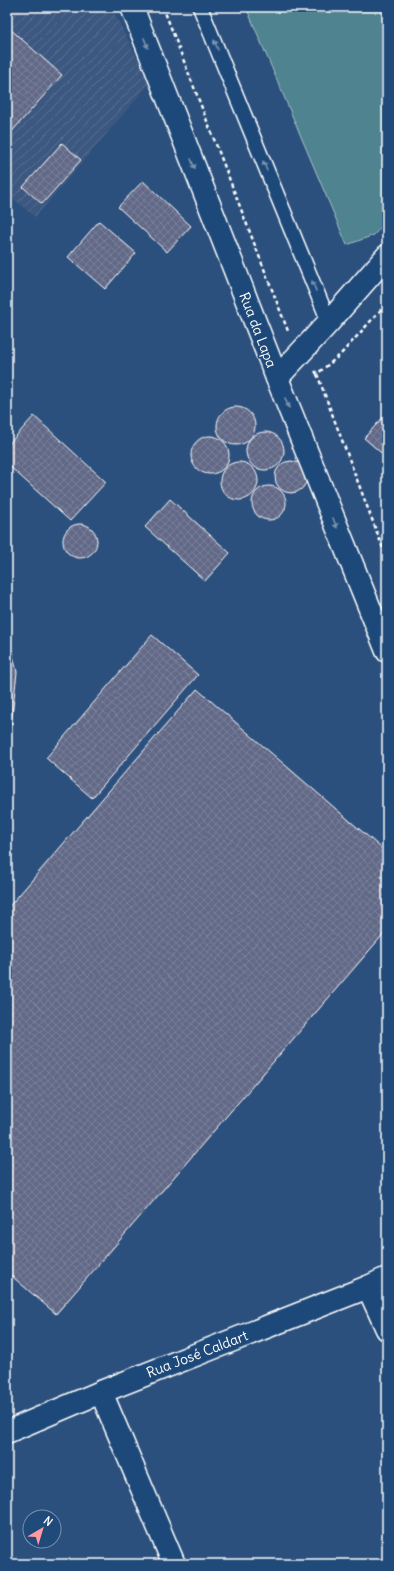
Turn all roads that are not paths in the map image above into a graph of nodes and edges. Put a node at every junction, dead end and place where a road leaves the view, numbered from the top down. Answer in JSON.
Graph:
{"nodes":[{"id":1,"x":132,"y":7,"type":"edge"},
{"id":2,"x":200,"y":7,"type":"edge"},
{"id":3,"x":387,"y":256,"type":"edge"},
{"id":4,"x":328,"y":322,"type":"junction"},
{"id":5,"x":277,"y":378,"type":"junction"},
{"id":6,"x":387,"y":651,"type":"edge"},
{"id":7,"x":378,"y":1282,"type":"edge"},
{"id":8,"x":387,"y":1329,"type":"edge"},
{"id":9,"x":101,"y":1392,"type":"junction"},
{"id":10,"x":7,"y":1432,"type":"edge"},
{"id":11,"x":174,"y":1564,"type":"edge"}],
"edges":[{"from":1,"to":5,"type":"street","name":"Rua da Lapa","one_way":true},
{"from":4,"to":2,"type":"lane","one_way":true},
{"from":3,"to":4,"type":"street"},
{"from":4,"to":5,"type":"street"},
{"from":5,"to":6,"type":"street","name":"Rua da Lapa","one_way":true},
{"from":7,"to":8,"type":"street"},
{"from":7,"to":9,"type":"street","name":"Rua José Caldart"},
{"from":9,"to":10,"type":"street","name":"Rua José Caldart"},
{"from":9,"to":11,"type":"street"}]}
